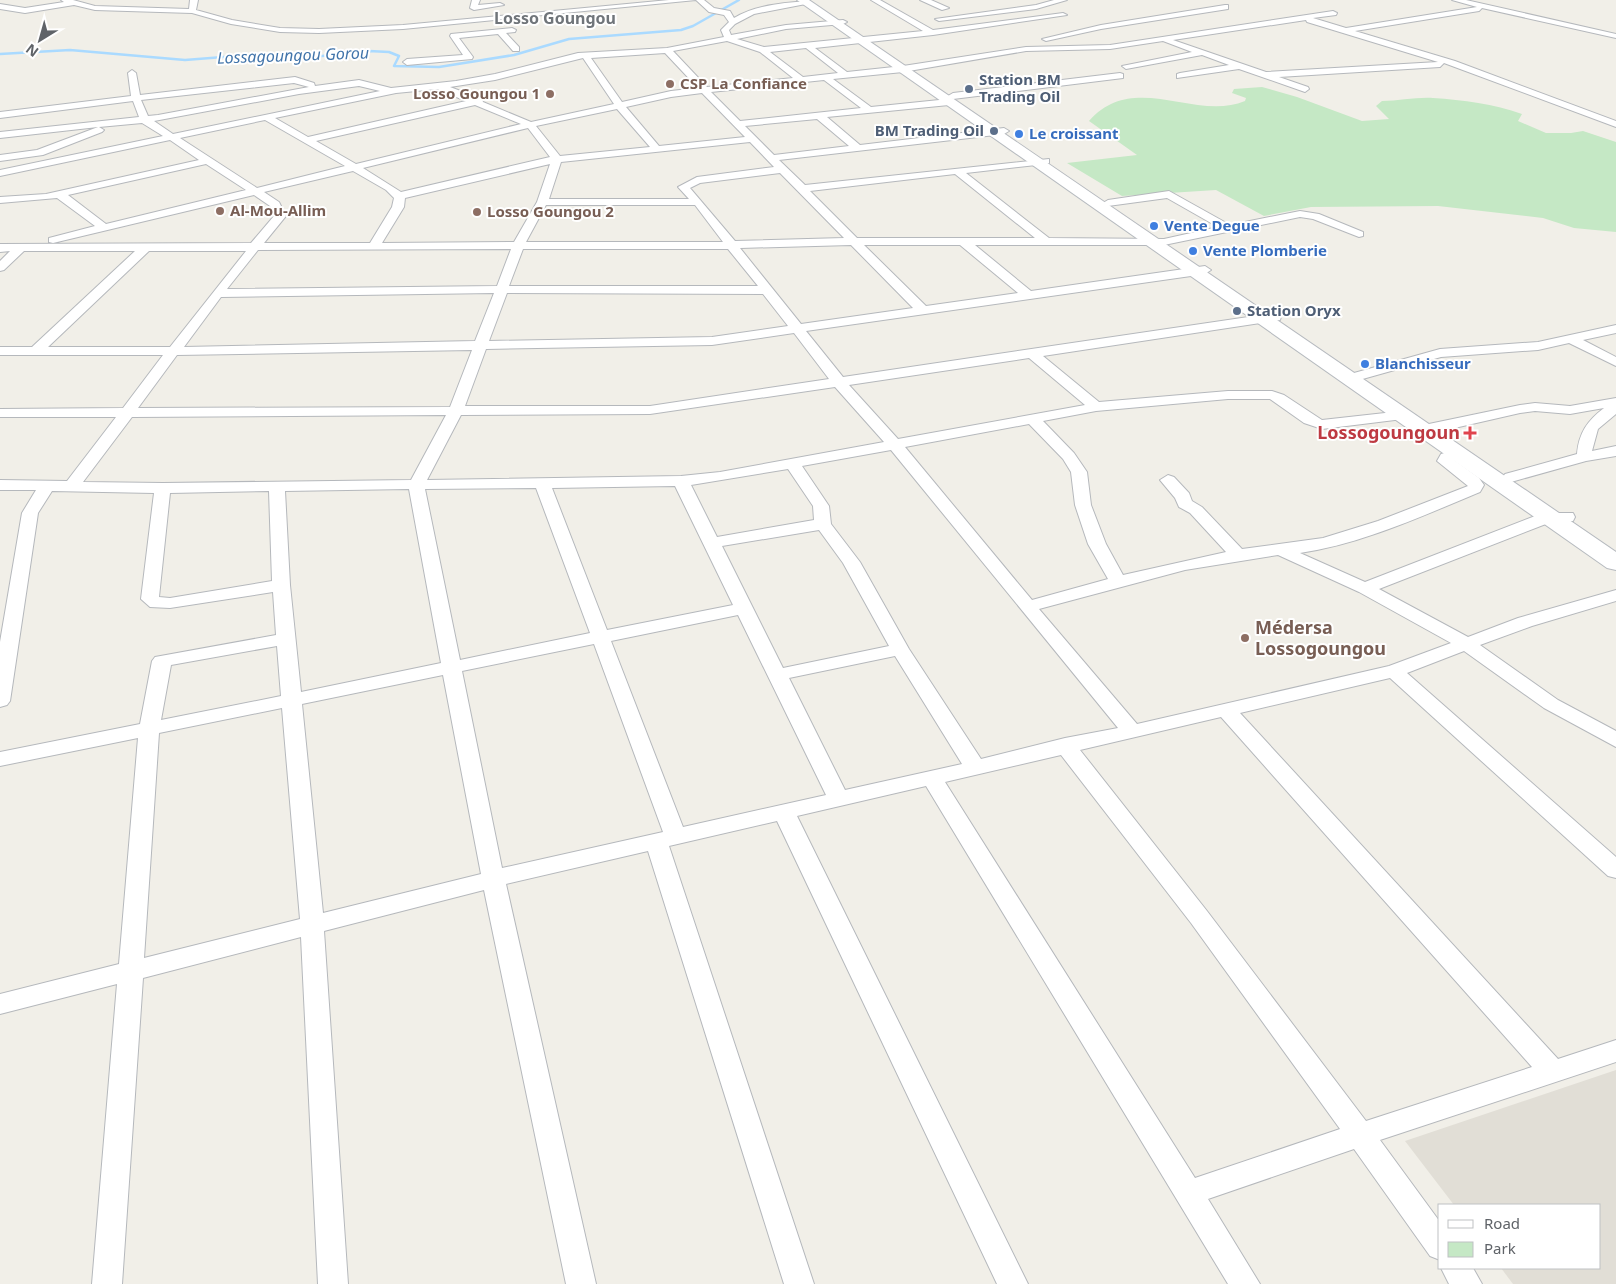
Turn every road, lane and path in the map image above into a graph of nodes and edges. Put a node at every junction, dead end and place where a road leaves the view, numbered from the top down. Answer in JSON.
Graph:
{"nodes":[{"id":1,"x":194,"y":0,"type":"edge"},
{"id":2,"x":476,"y":0,"type":"edge"},
{"id":3,"x":693,"y":0,"type":"edge"},
{"id":4,"x":700,"y":0,"type":"edge"},
{"id":5,"x":876,"y":0,"type":"edge"},
{"id":6,"x":924,"y":0,"type":"edge"},
{"id":7,"x":1013,"y":0,"type":"edge"},
{"id":8,"x":1063,"y":0,"type":"edge"},
{"id":9,"x":1456,"y":0,"type":"edge"},
{"id":10,"x":68,"y":1,"type":"edge"},
{"id":11,"x":807,"y":1,"type":"edge"},
{"id":12,"x":514,"y":4,"type":"dead end"},
{"id":13,"x":0,"y":6,"type":"edge"},
{"id":14,"x":1036,"y":7,"type":"junction"},
{"id":15,"x":1225,"y":7,"type":"dead end"},
{"id":16,"x":1490,"y":7,"type":"junction"},
{"id":17,"x":570,"y":8,"type":"junction"},
{"id":18,"x":945,"y":8,"type":"dead end"},
{"id":19,"x":192,"y":10,"type":"junction"},
{"id":20,"x":1333,"y":13,"type":"dead end"},
{"id":21,"x":1063,"y":16,"type":"junction"},
{"id":22,"x":1072,"y":18,"type":"dead end"},
{"id":23,"x":1304,"y":18,"type":"junction"},
{"id":24,"x":563,"y":21,"type":"dead end"},
{"id":25,"x":732,"y":21,"type":"junction"},
{"id":26,"x":1082,"y":21,"type":"dead end"},
{"id":27,"x":838,"y":22,"type":"junction"},
{"id":28,"x":914,"y":22,"type":"junction"},
{"id":29,"x":1100,"y":27,"type":"junction"},
{"id":30,"x":525,"y":28,"type":"dead end"},
{"id":31,"x":1344,"y":30,"type":"junction"},
{"id":32,"x":500,"y":31,"type":"junction"},
{"id":33,"x":933,"y":32,"type":"junction"},
{"id":34,"x":1117,"y":33,"type":"dead end"},
{"id":35,"x":1146,"y":33,"type":"dead end"},
{"id":36,"x":1126,"y":36,"type":"dead end"},
{"id":37,"x":1616,"y":36,"type":"edge"},
{"id":38,"x":729,"y":39,"type":"junction"},
{"id":39,"x":866,"y":40,"type":"junction"},
{"id":40,"x":1165,"y":40,"type":"junction"},
{"id":41,"x":1142,"y":42,"type":"junction"},
{"id":42,"x":808,"y":46,"type":"junction"},
{"id":43,"x":516,"y":48,"type":"dead end"},
{"id":44,"x":1026,"y":49,"type":"junction"},
{"id":45,"x":667,"y":50,"type":"junction"},
{"id":46,"x":763,"y":50,"type":"junction"},
{"id":47,"x":1202,"y":53,"type":"junction"},
{"id":48,"x":585,"y":55,"type":"junction"},
{"id":49,"x":407,"y":62,"type":"dead end"},
{"id":50,"x":1452,"y":63,"type":"junction"},
{"id":51,"x":1126,"y":66,"type":"dead end"},
{"id":52,"x":1240,"y":66,"type":"junction"},
{"id":53,"x":908,"y":68,"type":"junction"},
{"id":54,"x":132,"y":73,"type":"dead end"},
{"id":55,"x":845,"y":75,"type":"junction"},
{"id":56,"x":1266,"y":75,"type":"junction"},
{"id":57,"x":1120,"y":76,"type":"dead end"},
{"id":58,"x":1180,"y":76,"type":"dead end"},
{"id":59,"x":313,"y":77,"type":"dead end"},
{"id":60,"x":826,"y":77,"type":"junction"},
{"id":61,"x":295,"y":80,"type":"junction"},
{"id":62,"x":801,"y":80,"type":"junction"},
{"id":63,"x":439,"y":86,"type":"junction"},
{"id":64,"x":216,"y":88,"type":"junction"},
{"id":65,"x":318,"y":88,"type":"junction"},
{"id":66,"x":839,"y":88,"type":"junction"},
{"id":67,"x":1304,"y":88,"type":"dead end"},
{"id":68,"x":703,"y":89,"type":"junction"},
{"id":69,"x":819,"y":89,"type":"dead end"},
{"id":70,"x":396,"y":90,"type":"junction"},
{"id":71,"x":136,"y":98,"type":"junction"},
{"id":72,"x":951,"y":99,"type":"junction"},
{"id":73,"x":479,"y":101,"type":"junction"},
{"id":74,"x":242,"y":103,"type":"junction"},
{"id":75,"x":619,"y":105,"type":"junction"},
{"id":76,"x":868,"y":110,"type":"junction"},
{"id":77,"x":1616,"y":114,"type":"edge"},
{"id":78,"x":0,"y":115,"type":"edge"},
{"id":79,"x":818,"y":115,"type":"junction"},
{"id":80,"x":1594,"y":116,"type":"junction"},
{"id":81,"x":270,"y":118,"type":"junction"},
{"id":82,"x":145,"y":120,"type":"junction"},
{"id":83,"x":737,"y":124,"type":"junction"},
{"id":84,"x":1616,"y":124,"type":"edge"},
{"id":85,"x":111,"y":125,"type":"junction"},
{"id":86,"x":530,"y":125,"type":"junction"},
{"id":87,"x":158,"y":129,"type":"junction"},
{"id":88,"x":998,"y":131,"type":"junction"},
{"id":89,"x":0,"y":136,"type":"edge"},
{"id":90,"x":173,"y":138,"type":"junction"},
{"id":91,"x":752,"y":139,"type":"junction"},
{"id":92,"x":308,"y":140,"type":"junction"},
{"id":93,"x":858,"y":148,"type":"junction"},
{"id":94,"x":657,"y":149,"type":"junction"},
{"id":95,"x":0,"y":158,"type":"edge"},
{"id":96,"x":771,"y":158,"type":"junction"},
{"id":97,"x":557,"y":159,"type":"junction"},
{"id":98,"x":207,"y":161,"type":"junction"},
{"id":99,"x":1040,"y":161,"type":"junction"},
{"id":100,"x":355,"y":167,"type":"junction"},
{"id":101,"x":783,"y":169,"type":"junction"},
{"id":102,"x":957,"y":171,"type":"junction"},
{"id":103,"x":0,"y":173,"type":"edge"},
{"id":104,"x":802,"y":189,"type":"junction"},
{"id":105,"x":254,"y":192,"type":"junction"},
{"id":106,"x":59,"y":194,"type":"junction"},
{"id":107,"x":398,"y":196,"type":"junction"},
{"id":108,"x":0,"y":200,"type":"edge"},
{"id":109,"x":542,"y":202,"type":"junction"},
{"id":110,"x":698,"y":202,"type":"junction"},
{"id":111,"x":1108,"y":203,"type":"junction"},
{"id":112,"x":104,"y":228,"type":"junction"},
{"id":113,"x":1229,"y":229,"type":"junction"},
{"id":114,"x":1360,"y":234,"type":"dead end"},
{"id":115,"x":854,"y":241,"type":"junction"},
{"id":116,"x":1157,"y":241,"type":"junction"},
{"id":117,"x":964,"y":242,"type":"junction"},
{"id":118,"x":1047,"y":242,"type":"junction"},
{"id":119,"x":519,"y":244,"type":"junction"},
{"id":120,"x":732,"y":245,"type":"junction"},
{"id":121,"x":374,"y":246,"type":"junction"},
{"id":122,"x":146,"y":247,"type":"junction"},
{"id":123,"x":256,"y":247,"type":"junction"},
{"id":124,"x":0,"y":248,"type":"edge"},
{"id":125,"x":21,"y":248,"type":"junction"},
{"id":126,"x":0,"y":267,"type":"edge"},
{"id":127,"x":1199,"y":270,"type":"junction"},
{"id":128,"x":503,"y":290,"type":"junction"},
{"id":129,"x":767,"y":290,"type":"junction"},
{"id":130,"x":217,"y":293,"type":"junction"},
{"id":131,"x":1027,"y":294,"type":"junction"},
{"id":132,"x":922,"y":310,"type":"junction"},
{"id":133,"x":1269,"y":318,"type":"junction"},
{"id":134,"x":797,"y":328,"type":"junction"},
{"id":135,"x":1616,"y":329,"type":"edge"},
{"id":136,"x":1571,"y":339,"type":"junction"},
{"id":137,"x":482,"y":346,"type":"junction"},
{"id":138,"x":0,"y":351,"type":"edge"},
{"id":139,"x":36,"y":351,"type":"junction"},
{"id":140,"x":174,"y":351,"type":"junction"},
{"id":141,"x":1031,"y":352,"type":"junction"},
{"id":142,"x":1616,"y":362,"type":"edge"},
{"id":143,"x":1360,"y":376,"type":"junction"},
{"id":144,"x":839,"y":382,"type":"junction"},
{"id":145,"x":1616,"y":402,"type":"edge"},
{"id":146,"x":1096,"y":407,"type":"junction"},
{"id":147,"x":1616,"y":407,"type":"edge"},
{"id":148,"x":456,"y":410,"type":"junction"},
{"id":149,"x":127,"y":412,"type":"junction"},
{"id":150,"x":0,"y":413,"type":"edge"},
{"id":151,"x":1403,"y":415,"type":"junction"},
{"id":152,"x":1033,"y":420,"type":"junction"},
{"id":153,"x":1430,"y":428,"type":"junction"},
{"id":154,"x":894,"y":444,"type":"junction"},
{"id":155,"x":1616,"y":451,"type":"edge"},
{"id":156,"x":1460,"y":454,"type":"junction"},
{"id":157,"x":1584,"y":457,"type":"junction"},
{"id":158,"x":792,"y":464,"type":"junction"},
{"id":159,"x":1511,"y":477,"type":"junction"},
{"id":160,"x":1168,"y":480,"type":"dead end"},
{"id":161,"x":680,"y":481,"type":"junction"},
{"id":162,"x":543,"y":484,"type":"junction"},
{"id":163,"x":47,"y":485,"type":"junction"},
{"id":164,"x":0,"y":486,"type":"edge"},
{"id":165,"x":72,"y":486,"type":"junction"},
{"id":166,"x":277,"y":486,"type":"junction"},
{"id":167,"x":416,"y":486,"type":"junction"},
{"id":168,"x":163,"y":488,"type":"junction"},
{"id":169,"x":1558,"y":517,"type":"junction"},
{"id":170,"x":823,"y":524,"type":"junction"},
{"id":171,"x":712,"y":543,"type":"junction"},
{"id":172,"x":1282,"y":550,"type":"junction"},
{"id":173,"x":1616,"y":550,"type":"edge"},
{"id":174,"x":1238,"y":555,"type":"junction"},
{"id":175,"x":1616,"y":563,"type":"edge"},
{"id":176,"x":1118,"y":581,"type":"junction"},
{"id":177,"x":281,"y":585,"type":"junction"},
{"id":178,"x":1365,"y":588,"type":"junction"},
{"id":179,"x":1616,"y":595,"type":"edge"},
{"id":180,"x":1028,"y":607,"type":"junction"},
{"id":181,"x":744,"y":608,"type":"junction"},
{"id":182,"x":286,"y":638,"type":"junction"},
{"id":183,"x":601,"y":639,"type":"junction"},
{"id":184,"x":1465,"y":643,"type":"junction"},
{"id":185,"x":900,"y":649,"type":"junction"},
{"id":186,"x":452,"y":669,"type":"junction"},
{"id":187,"x":1394,"y":671,"type":"junction"},
{"id":188,"x":777,"y":675,"type":"junction"},
{"id":189,"x":0,"y":702,"type":"edge"},
{"id":190,"x":292,"y":702,"type":"junction"},
{"id":191,"x":1226,"y":710,"type":"junction"},
{"id":192,"x":149,"y":729,"type":"junction"},
{"id":193,"x":1133,"y":732,"type":"junction"},
{"id":194,"x":1616,"y":740,"type":"edge"},
{"id":195,"x":1065,"y":745,"type":"junction"},
{"id":196,"x":0,"y":759,"type":"edge"},
{"id":197,"x":975,"y":767,"type":"junction"},
{"id":198,"x":931,"y":777,"type":"junction"},
{"id":199,"x":839,"y":799,"type":"junction"},
{"id":200,"x":784,"y":812,"type":"junction"},
{"id":201,"x":666,"y":839,"type":"junction"},
{"id":202,"x":1616,"y":870,"type":"edge"},
{"id":203,"x":493,"y":879,"type":"junction"},
{"id":204,"x":312,"y":925,"type":"junction"},
{"id":205,"x":131,"y":969,"type":"junction"},
{"id":206,"x":0,"y":1004,"type":"edge"},
{"id":207,"x":1616,"y":1051,"type":"edge"},
{"id":208,"x":1553,"y":1072,"type":"junction"},
{"id":209,"x":1360,"y":1135,"type":"junction"},
{"id":210,"x":1188,"y":1193,"type":"junction"},
{"id":211,"x":1438,"y":1243,"type":"edge"},
{"id":212,"x":1457,"y":1269,"type":"edge"},
{"id":213,"x":107,"y":1284,"type":"edge"},
{"id":214,"x":333,"y":1284,"type":"edge"},
{"id":215,"x":581,"y":1284,"type":"edge"},
{"id":216,"x":799,"y":1284,"type":"edge"},
{"id":217,"x":1013,"y":1284,"type":"edge"},
{"id":218,"x":1245,"y":1284,"type":"edge"},
{"id":219,"x":1467,"y":1284,"type":"edge"}],
"edges":[{"from":1,"to":19,"type":"street"},
{"from":2,"to":12,"type":"street"},
{"from":3,"to":17,"type":"street"},
{"from":4,"to":25,"type":"street"},
{"from":5,"to":28,"type":"street"},
{"from":6,"to":18,"type":"street"},
{"from":7,"to":14,"type":"street"},
{"from":8,"to":14,"type":"street"},
{"from":9,"to":16,"type":"street"},
{"from":10,"to":13,"type":"street"},
{"from":10,"to":19,"type":"street"},
{"from":11,"to":25,"type":"street"},
{"from":11,"to":27,"type":"main road"},
{"from":14,"to":21,"type":"street"},
{"from":14,"to":28,"type":"street"},
{"from":15,"to":29,"type":"street"},
{"from":16,"to":31,"type":"street"},
{"from":16,"to":37,"type":"street"},
{"from":17,"to":19,"type":"street"},
{"from":17,"to":24,"type":"street"},
{"from":20,"to":23,"type":"street"},
{"from":21,"to":22,"type":"street"},
{"from":21,"to":33,"type":"street"},
{"from":23,"to":31,"type":"street"},
{"from":23,"to":40,"type":"street"},
{"from":25,"to":38,"type":"street"},
{"from":26,"to":29,"type":"street"},
{"from":27,"to":38,"type":"street"},
{"from":27,"to":39,"type":"main road"},
{"from":28,"to":33,"type":"street"},
{"from":29,"to":34,"type":"street"},
{"from":29,"to":44,"type":"street"},
{"from":30,"to":32,"type":"street"},
{"from":31,"to":50,"type":"street"},
{"from":32,"to":43,"type":"street"},
{"from":32,"to":49,"type":"street"},
{"from":33,"to":39,"type":"street"},
{"from":35,"to":40,"type":"street"},
{"from":36,"to":41,"type":"street"},
{"from":38,"to":45,"type":"street"},
{"from":38,"to":46,"type":"street"},
{"from":39,"to":42,"type":"street"},
{"from":39,"to":53,"type":"main road"},
{"from":40,"to":41,"type":"street"},
{"from":40,"to":47,"type":"street"},
{"from":41,"to":44,"type":"street"},
{"from":42,"to":46,"type":"street"},
{"from":42,"to":55,"type":"street"},
{"from":44,"to":53,"type":"street"},
{"from":45,"to":48,"type":"street"},
{"from":45,"to":68,"type":"street"},
{"from":46,"to":62,"type":"street"},
{"from":47,"to":51,"type":"street"},
{"from":47,"to":52,"type":"street"},
{"from":48,"to":63,"type":"street"},
{"from":48,"to":75,"type":"street"},
{"from":50,"to":56,"type":"street"},
{"from":50,"to":80,"type":"street"},
{"from":52,"to":56,"type":"street"},
{"from":52,"to":58,"type":"street"},
{"from":53,"to":55,"type":"street"},
{"from":53,"to":72,"type":"main road"},
{"from":54,"to":71,"type":"street"},
{"from":55,"to":60,"type":"street"},
{"from":56,"to":67,"type":"street"},
{"from":57,"to":72,"type":"street"},
{"from":59,"to":61,"type":"street"},
{"from":60,"to":62,"type":"street"},
{"from":60,"to":66,"type":"street"},
{"from":61,"to":64,"type":"street"},
{"from":61,"to":65,"type":"street"},
{"from":62,"to":68,"type":"street"},
{"from":63,"to":70,"type":"street"},
{"from":63,"to":73,"type":"street"},
{"from":64,"to":71,"type":"street"},
{"from":64,"to":74,"type":"street"},
{"from":65,"to":70,"type":"street"},
{"from":65,"to":74,"type":"street"},
{"from":66,"to":69,"type":"street"},
{"from":66,"to":76,"type":"street"},
{"from":68,"to":75,"type":"street"},
{"from":68,"to":83,"type":"street"},
{"from":70,"to":81,"type":"street"},
{"from":71,"to":78,"type":"street"},
{"from":71,"to":82,"type":"street"},
{"from":72,"to":76,"type":"street"},
{"from":72,"to":88,"type":"main road"},
{"from":73,"to":86,"type":"street"},
{"from":73,"to":92,"type":"street"},
{"from":74,"to":81,"type":"street"},
{"from":74,"to":82,"type":"street"},
{"from":75,"to":86,"type":"street"},
{"from":75,"to":94,"type":"street"},
{"from":76,"to":79,"type":"street"},
{"from":77,"to":80,"type":"street"},
{"from":79,"to":83,"type":"street"},
{"from":79,"to":93,"type":"street"},
{"from":80,"to":84,"type":"street"},
{"from":81,"to":90,"type":"street"},
{"from":81,"to":92,"type":"street"},
{"from":82,"to":85,"type":"street"},
{"from":82,"to":87,"type":"street"},
{"from":83,"to":91,"type":"street"},
{"from":85,"to":87,"type":"street"},
{"from":85,"to":89,"type":"street"},
{"from":85,"to":95,"type":"street"},
{"from":86,"to":97,"type":"street"},
{"from":86,"to":100,"type":"street"},
{"from":87,"to":90,"type":"street"},
{"from":88,"to":93,"type":"street"},
{"from":88,"to":99,"type":"main road"},
{"from":90,"to":98,"type":"street"},
{"from":90,"to":103,"type":"street"},
{"from":91,"to":94,"type":"street"},
{"from":91,"to":96,"type":"street"},
{"from":92,"to":100,"type":"street"},
{"from":93,"to":96,"type":"street"},
{"from":94,"to":97,"type":"street"},
{"from":96,"to":101,"type":"street"},
{"from":97,"to":107,"type":"street"},
{"from":97,"to":109,"type":"street"},
{"from":98,"to":105,"type":"street"},
{"from":98,"to":106,"type":"street"},
{"from":99,"to":102,"type":"street"},
{"from":99,"to":111,"type":"main road"},
{"from":99,"to":116,"type":"main road"},
{"from":100,"to":105,"type":"street"},
{"from":100,"to":107,"type":"street"},
{"from":101,"to":104,"type":"street"},
{"from":101,"to":110,"type":"street"},
{"from":102,"to":104,"type":"street"},
{"from":102,"to":118,"type":"street"},
{"from":104,"to":115,"type":"street"},
{"from":105,"to":112,"type":"street"},
{"from":105,"to":123,"type":"street"},
{"from":106,"to":108,"type":"street"},
{"from":106,"to":112,"type":"street"},
{"from":107,"to":121,"type":"street"},
{"from":109,"to":110,"type":"street"},
{"from":109,"to":119,"type":"street"},
{"from":110,"to":120,"type":"street"},
{"from":111,"to":113,"type":"street"},
{"from":111,"to":116,"type":"main road"},
{"from":112,"to":125,"type":"street"},
{"from":113,"to":114,"type":"street"},
{"from":113,"to":116,"type":"street"},
{"from":115,"to":117,"type":"street"},
{"from":115,"to":120,"type":"street"},
{"from":115,"to":132,"type":"street"},
{"from":116,"to":118,"type":"street"},
{"from":116,"to":127,"type":"main road"},
{"from":117,"to":118,"type":"street"},
{"from":117,"to":131,"type":"street"},
{"from":119,"to":120,"type":"street"},
{"from":119,"to":121,"type":"street"},
{"from":119,"to":128,"type":"street"},
{"from":120,"to":129,"type":"street"},
{"from":121,"to":123,"type":"street"},
{"from":122,"to":123,"type":"street"},
{"from":122,"to":125,"type":"street"},
{"from":122,"to":139,"type":"street"},
{"from":123,"to":130,"type":"street"},
{"from":124,"to":125,"type":"street"},
{"from":125,"to":126,"type":"street"},
{"from":127,"to":131,"type":"street"},
{"from":127,"to":133,"type":"main road"},
{"from":128,"to":129,"type":"street"},
{"from":128,"to":130,"type":"street"},
{"from":128,"to":137,"type":"street"},
{"from":129,"to":134,"type":"street"},
{"from":130,"to":140,"type":"street"},
{"from":131,"to":132,"type":"street"},
{"from":132,"to":134,"type":"street"},
{"from":133,"to":141,"type":"street"},
{"from":133,"to":143,"type":"main road"},
{"from":133,"to":151,"type":"main road"},
{"from":134,"to":137,"type":"street"},
{"from":134,"to":144,"type":"street"},
{"from":135,"to":136,"type":"street"},
{"from":136,"to":142,"type":"street"},
{"from":136,"to":143,"type":"street"},
{"from":137,"to":140,"type":"street"},
{"from":137,"to":148,"type":"street"},
{"from":138,"to":139,"type":"street"},
{"from":139,"to":140,"type":"street"},
{"from":140,"to":149,"type":"street"},
{"from":141,"to":144,"type":"street"},
{"from":141,"to":146,"type":"street"},
{"from":143,"to":153,"type":"main road"},
{"from":144,"to":148,"type":"street"},
{"from":144,"to":154,"type":"street"},
{"from":145,"to":153,"type":"street"},
{"from":146,"to":151,"type":"street"},
{"from":146,"to":152,"type":"street"},
{"from":147,"to":157,"type":"street"},
{"from":148,"to":149,"type":"street"},
{"from":148,"to":167,"type":"street"},
{"from":149,"to":150,"type":"street"},
{"from":149,"to":165,"type":"street"},
{"from":151,"to":153,"type":"main road"},
{"from":152,"to":154,"type":"street"},
{"from":152,"to":176,"type":"street"},
{"from":153,"to":156,"type":"main road"},
{"from":153,"to":159,"type":"main road"},
{"from":154,"to":158,"type":"street"},
{"from":154,"to":180,"type":"street"},
{"from":155,"to":157,"type":"street"},
{"from":156,"to":169,"type":"main road"},
{"from":156,"to":172,"type":"street"},
{"from":157,"to":159,"type":"street"},
{"from":158,"to":161,"type":"street"},
{"from":158,"to":170,"type":"street"},
{"from":159,"to":169,"type":"main road"},
{"from":160,"to":174,"type":"street"},
{"from":161,"to":162,"type":"street"},
{"from":161,"to":171,"type":"street"},
{"from":162,"to":167,"type":"street"},
{"from":162,"to":183,"type":"street"},
{"from":163,"to":164,"type":"street"},
{"from":163,"to":165,"type":"street"},
{"from":163,"to":189,"type":"street"},
{"from":165,"to":168,"type":"street"},
{"from":166,"to":167,"type":"street"},
{"from":166,"to":168,"type":"street"},
{"from":166,"to":177,"type":"street"},
{"from":167,"to":186,"type":"street"},
{"from":168,"to":177,"type":"street"},
{"from":169,"to":173,"type":"main road"},
{"from":169,"to":175,"type":"main road"},
{"from":169,"to":178,"type":"street"},
{"from":170,"to":171,"type":"street"},
{"from":170,"to":185,"type":"street"},
{"from":171,"to":181,"type":"street"},
{"from":172,"to":174,"type":"street"},
{"from":172,"to":178,"type":"street"},
{"from":174,"to":176,"type":"street"},
{"from":176,"to":180,"type":"street"},
{"from":177,"to":182,"type":"street"},
{"from":178,"to":184,"type":"street"},
{"from":179,"to":184,"type":"street"},
{"from":180,"to":193,"type":"street"},
{"from":181,"to":183,"type":"street"},
{"from":181,"to":188,"type":"street"},
{"from":182,"to":190,"type":"street"},
{"from":182,"to":192,"type":"street"},
{"from":183,"to":186,"type":"street"},
{"from":183,"to":201,"type":"street"},
{"from":184,"to":187,"type":"street"},
{"from":184,"to":194,"type":"street"},
{"from":185,"to":188,"type":"street"},
{"from":185,"to":197,"type":"street"},
{"from":186,"to":190,"type":"street"},
{"from":186,"to":203,"type":"street"},
{"from":187,"to":191,"type":"street"},
{"from":187,"to":202,"type":"street"},
{"from":188,"to":199,"type":"street"},
{"from":190,"to":192,"type":"street"},
{"from":190,"to":204,"type":"street"},
{"from":191,"to":193,"type":"street"},
{"from":191,"to":208,"type":"street"},
{"from":192,"to":196,"type":"street"},
{"from":192,"to":205,"type":"street"},
{"from":193,"to":195,"type":"street"},
{"from":195,"to":197,"type":"street"},
{"from":195,"to":209,"type":"street"},
{"from":197,"to":198,"type":"street"},
{"from":198,"to":199,"type":"street"},
{"from":198,"to":210,"type":"street"},
{"from":199,"to":200,"type":"street"},
{"from":200,"to":201,"type":"street"},
{"from":200,"to":217,"type":"street"},
{"from":201,"to":203,"type":"street"},
{"from":201,"to":216,"type":"street"},
{"from":203,"to":204,"type":"street"},
{"from":203,"to":215,"type":"street"},
{"from":204,"to":205,"type":"street"},
{"from":204,"to":214,"type":"street"},
{"from":205,"to":206,"type":"street"},
{"from":205,"to":213,"type":"street"},
{"from":207,"to":208,"type":"street"},
{"from":208,"to":209,"type":"street"},
{"from":209,"to":210,"type":"street"},
{"from":209,"to":211,"type":"street"},
{"from":210,"to":218,"type":"street"},
{"from":212,"to":219,"type":"street"}]}
